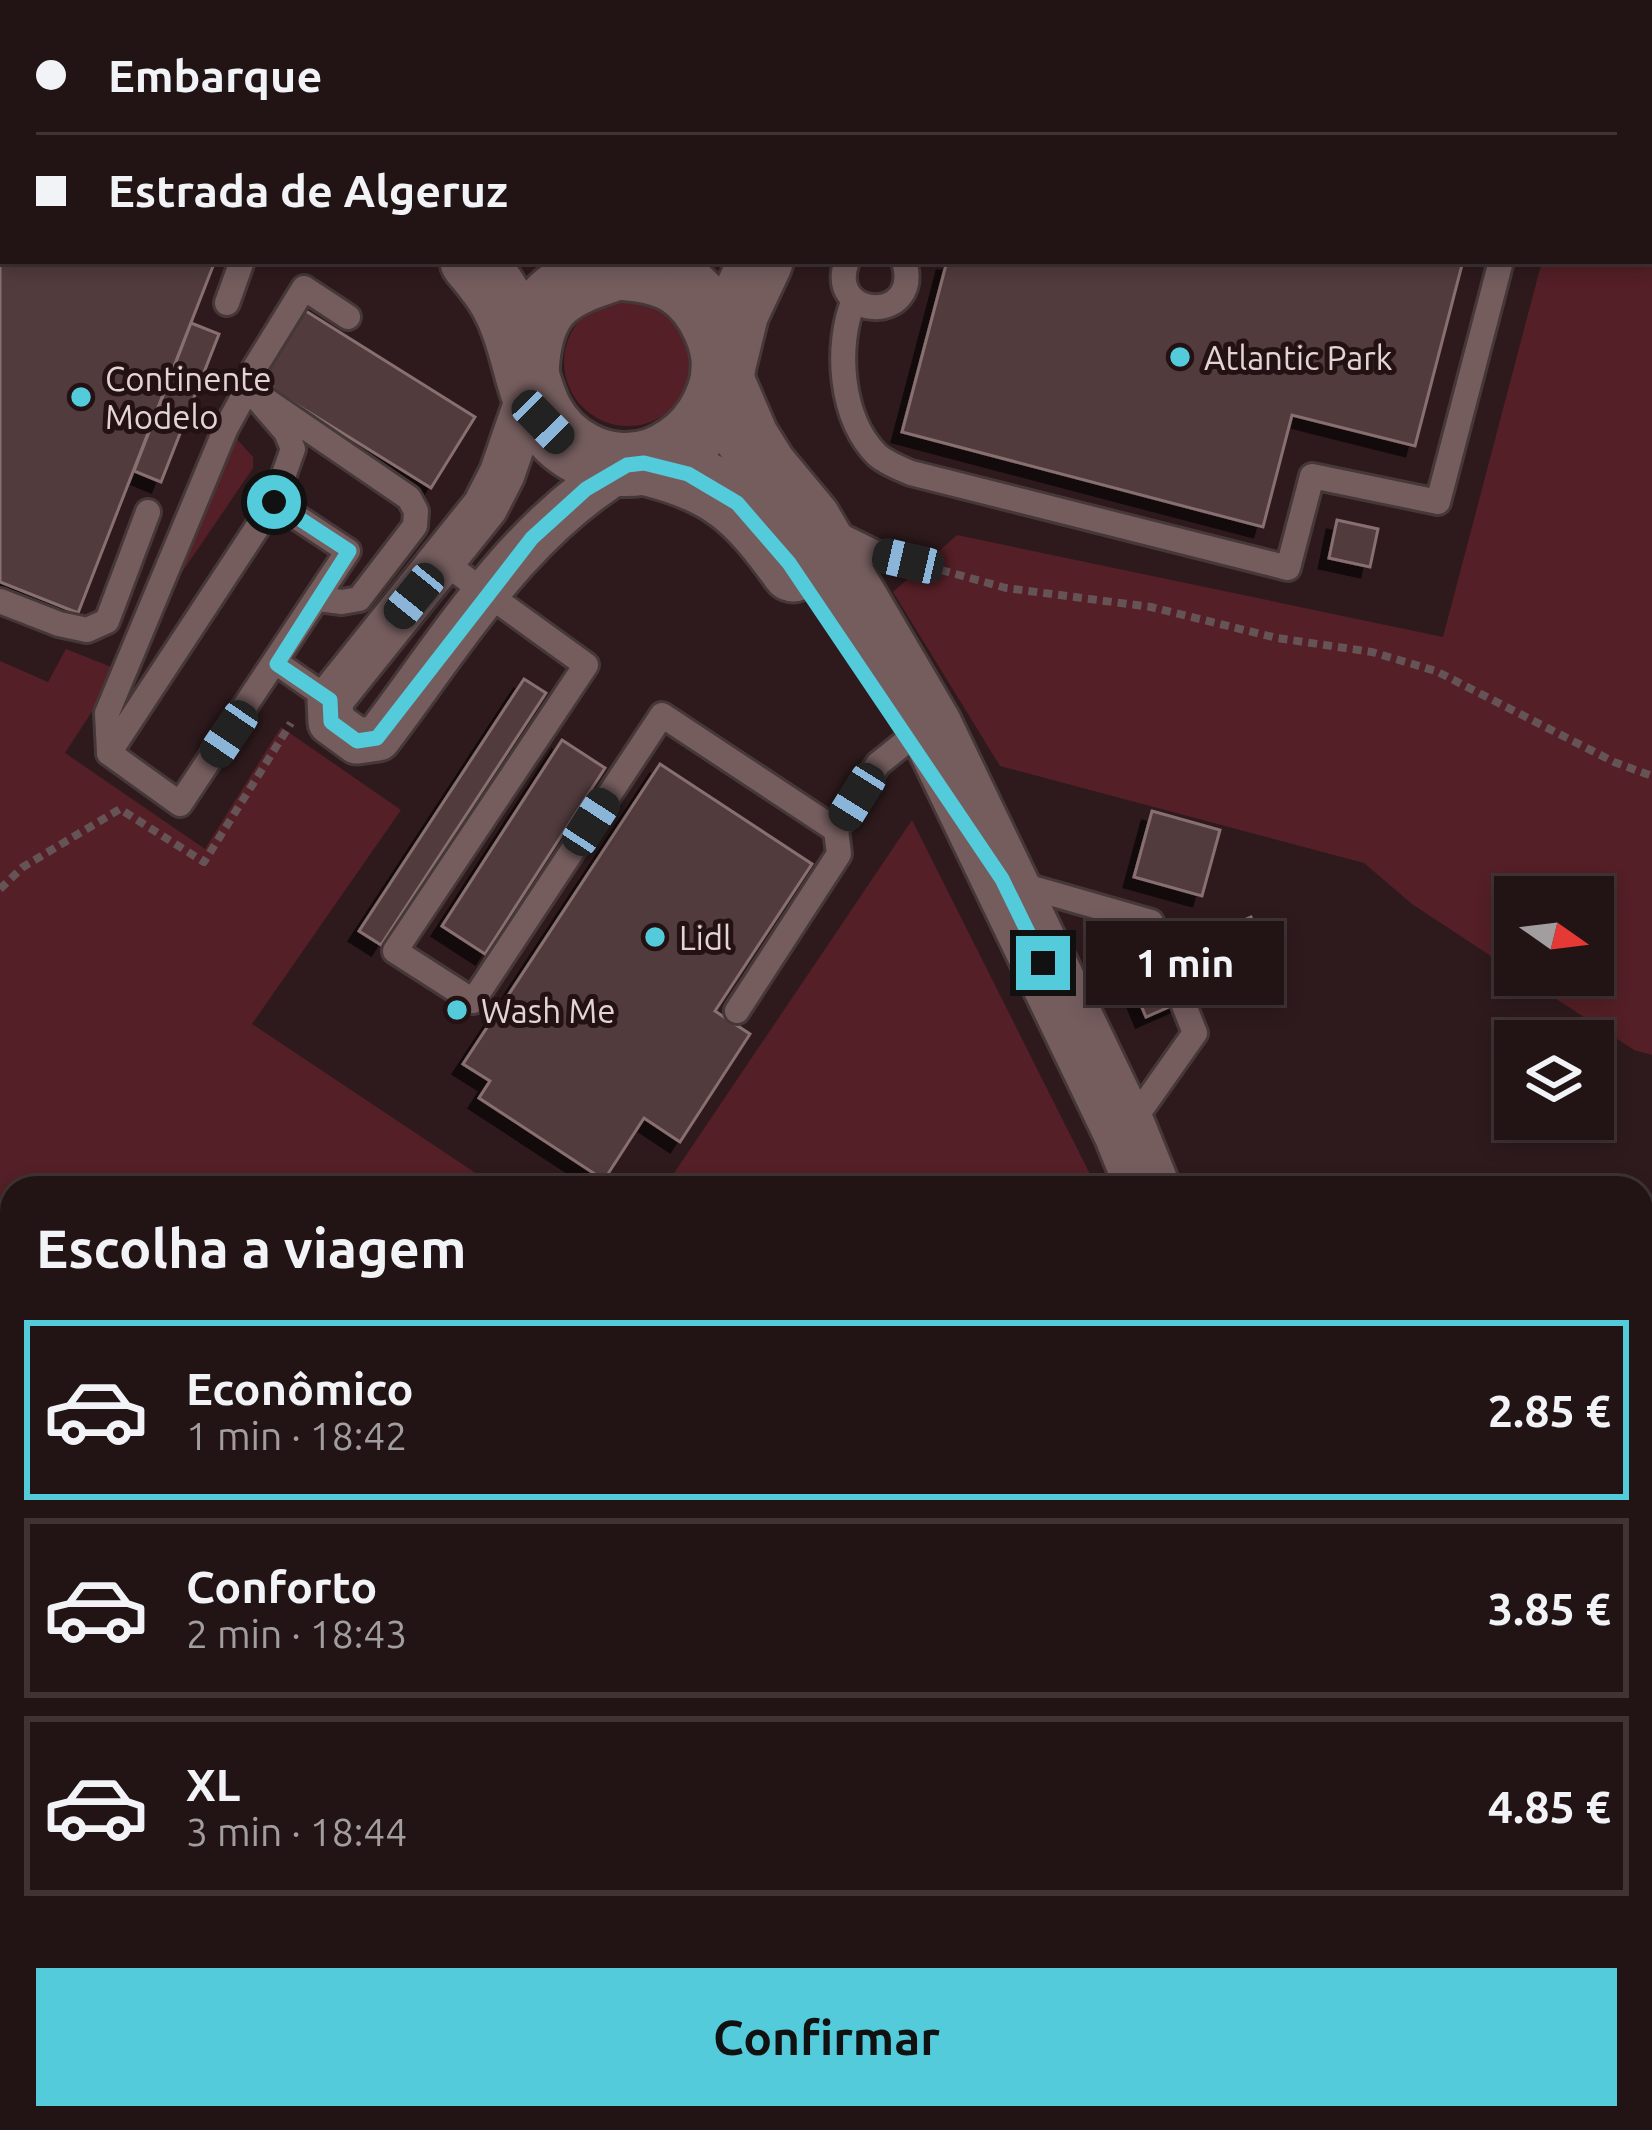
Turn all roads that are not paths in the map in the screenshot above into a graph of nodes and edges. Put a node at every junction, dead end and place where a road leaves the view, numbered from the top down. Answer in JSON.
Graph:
{"nodes":[{"id":1,"x":241,"y":264,"type":"edge"},
{"id":2,"x":474,"y":264,"type":"edge"},
{"id":3,"x":759,"y":264,"type":"edge"},
{"id":4,"x":847,"y":264,"type":"edge"},
{"id":5,"x":904,"y":264,"type":"edge"},
{"id":6,"x":1500,"y":264,"type":"edge"},
{"id":7,"x":598,"y":266,"type":"edge"},
{"id":8,"x":854,"y":301,"type":"junction"},
{"id":9,"x":227,"y":303,"type":"dead end"},
{"id":10,"x":348,"y":317,"type":"dead end"},
{"id":11,"x":722,"y":375,"type":"junction"},
{"id":12,"x":528,"y":383,"type":"junction"},
{"id":13,"x":248,"y":388,"type":"junction"},
{"id":14,"x":635,"y":464,"type":"junction"},
{"id":15,"x":274,"y":502,"type":"junction"},
{"id":16,"x":148,"y":512,"type":"dead end"},
{"id":17,"x":809,"y":520,"type":"junction"},
{"id":18,"x":442,"y":561,"type":"junction"},
{"id":19,"x":917,"y":563,"type":"road end"},
{"id":20,"x":486,"y":596,"type":"junction"},
{"id":21,"x":318,"y":598,"type":"junction"},
{"id":22,"x":0,"y":601,"type":"edge"},
{"id":23,"x":277,"y":664,"type":"junction"},
{"id":24,"x":330,"y":700,"type":"junction"},
{"id":25,"x":908,"y":740,"type":"junction"},
{"id":26,"x":109,"y":753,"type":"junction"},
{"id":27,"x":836,"y":830,"type":"junction"},
{"id":28,"x":1002,"y":879,"type":"junction"},
{"id":29,"x":737,"y":1011,"type":"dead end"},
{"id":30,"x":1125,"y":1131,"type":"junction"},
{"id":31,"x":1143,"y":1176,"type":"edge"}],
"edges":[{"from":1,"to":9,"type":"lane"},
{"from":2,"to":12,"type":"main road"},
{"from":3,"to":11,"type":"main road"},
{"from":4,"to":8,"type":"lane"},
{"from":5,"to":8,"type":"lane"},
{"from":6,"to":8,"type":"lane"},
{"from":7,"to":11,"type":"main road"},
{"from":7,"to":12,"type":"main road"},
{"from":10,"to":13,"type":"lane"},
{"from":11,"to":14,"type":"main road"},
{"from":11,"to":17,"type":"main road"},
{"from":12,"to":14,"type":"main road"},
{"from":12,"to":18,"type":"street"},
{"from":13,"to":15,"type":"lane"},
{"from":13,"to":21,"type":"lane"},
{"from":13,"to":26,"type":"lane"},
{"from":14,"to":20,"type":"street"},
{"from":14,"to":25,"type":"main road"},
{"from":15,"to":21,"type":"lane"},
{"from":15,"to":26,"type":"lane"},
{"from":16,"to":22,"type":"lane"},
{"from":17,"to":19,"type":"lane"},
{"from":17,"to":28,"type":"main road"},
{"from":18,"to":20,"type":"lane"},
{"from":18,"to":24,"type":"street"},
{"from":20,"to":24,"type":"street"},
{"from":20,"to":27,"type":"lane"},
{"from":21,"to":23,"type":"lane"},
{"from":23,"to":24,"type":"lane"},
{"from":23,"to":26,"type":"lane"},
{"from":25,"to":27,"type":"lane"},
{"from":25,"to":28,"type":"main road"},
{"from":27,"to":29,"type":"lane"},
{"from":28,"to":30,"type":"main road"},
{"from":28,"to":30,"type":"lane"},
{"from":30,"to":31,"type":"main road"}]}
